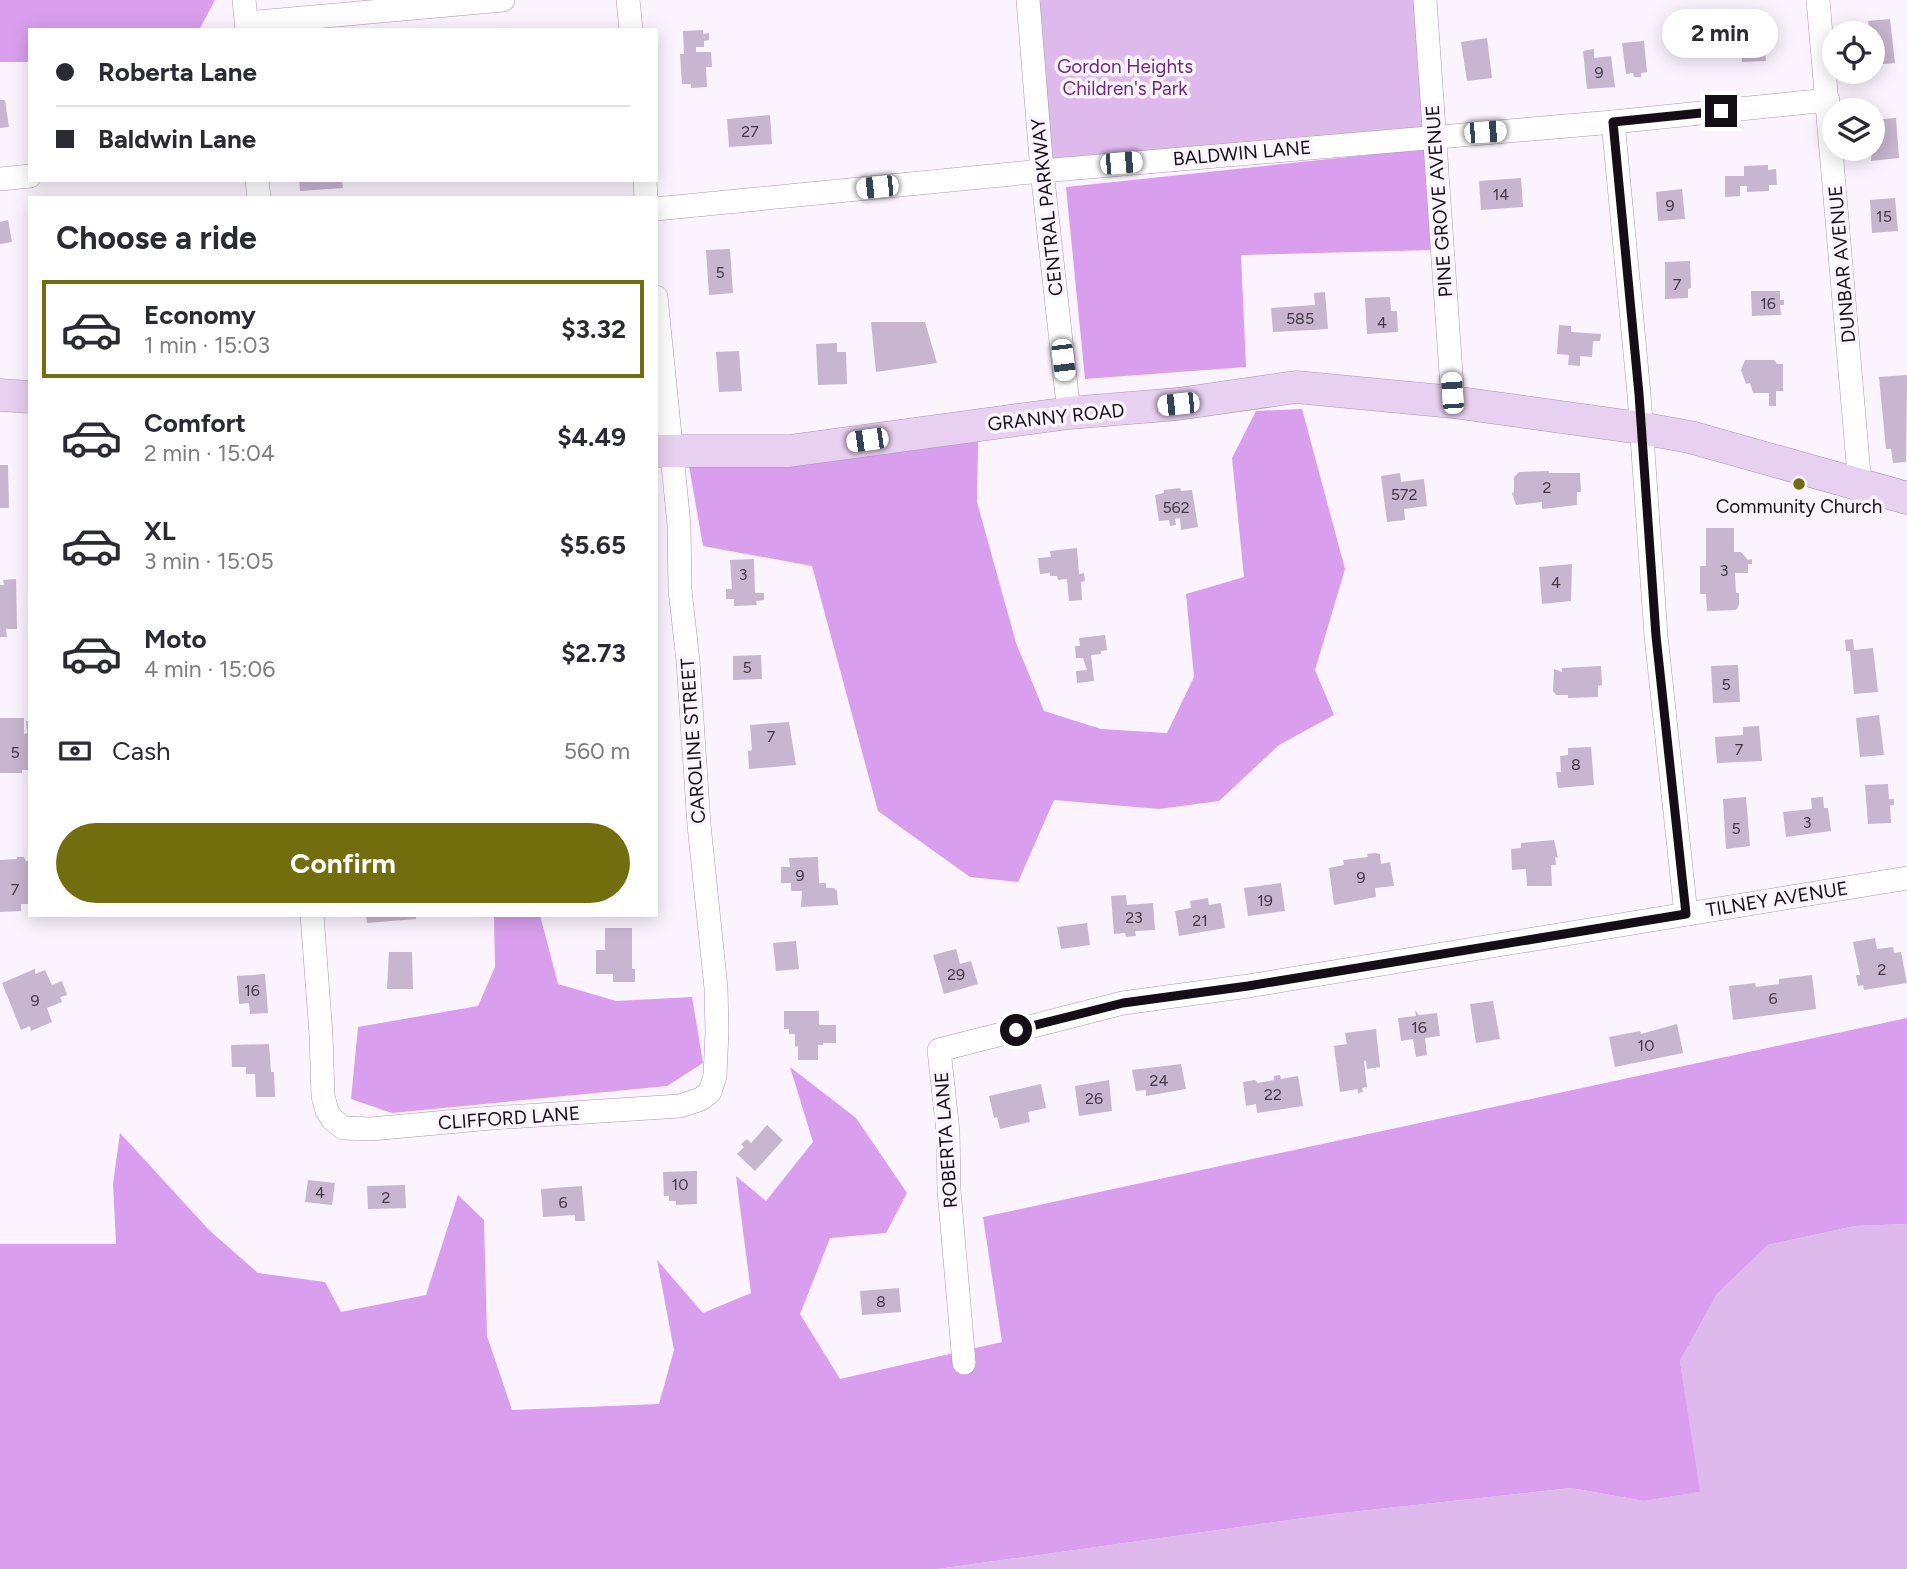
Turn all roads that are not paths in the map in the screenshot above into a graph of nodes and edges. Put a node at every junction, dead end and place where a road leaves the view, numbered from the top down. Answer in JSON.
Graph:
{"nodes":[{"id":1,"x":503,"y":0,"type":"edge"},
{"id":2,"x":628,"y":0,"type":"edge"},
{"id":3,"x":1028,"y":0,"type":"edge"},
{"id":4,"x":1425,"y":0,"type":"edge"},
{"id":5,"x":1818,"y":0,"type":"edge"},
{"id":6,"x":246,"y":18,"type":"edge"},
{"id":7,"x":631,"y":28,"type":"edge"},
{"id":8,"x":1828,"y":98,"type":"edge"},
{"id":9,"x":1822,"y":101,"type":"edge"},
{"id":10,"x":1613,"y":122,"type":"junction"},
{"id":11,"x":1434,"y":135,"type":"junction"},
{"id":12,"x":1833,"y":161,"type":"edge"},
{"id":13,"x":1042,"y":170,"type":"junction"},
{"id":14,"x":28,"y":176,"type":"edge"},
{"id":15,"x":0,"y":179,"type":"edge"},
{"id":16,"x":658,"y":209,"type":"edge"},
{"id":17,"x":658,"y":336,"type":"edge"},
{"id":18,"x":0,"y":395,"type":"edge"},
{"id":19,"x":28,"y":397,"type":"edge"},
{"id":20,"x":1453,"y":402,"type":"junction"},
{"id":21,"x":1069,"y":413,"type":"junction"},
{"id":22,"x":1640,"y":428,"type":"junction"},
{"id":23,"x":664,"y":451,"type":"edge"},
{"id":24,"x":1860,"y":486,"type":"junction"},
{"id":25,"x":1907,"y":498,"type":"edge"},
{"id":26,"x":1907,"y":878,"type":"edge"},
{"id":27,"x":1686,"y":914,"type":"junction"},
{"id":28,"x":312,"y":917,"type":"edge"},
{"id":29,"x":1068,"y":1017,"type":"joint"},
{"id":30,"x":717,"y":1032,"type":"joint"},
{"id":31,"x":964,"y":1363,"type":"dead end"}],
"edges":[{"from":1,"to":6,"type":"street"},
{"from":2,"to":7,"type":"street"},
{"from":3,"to":13,"type":"street","name":"CENTRAL PARKWAY"},
{"from":4,"to":11,"type":"street","name":"PINE GROVE AVENUE"},
{"from":5,"to":8,"type":"street","name":"DUNBAR AVENUE"},
{"from":9,"to":10,"type":"street","name":"BALDWIN LANE"},
{"from":10,"to":11,"type":"street","name":"BALDWIN LANE"},
{"from":10,"to":22,"type":"street"},
{"from":11,"to":13,"type":"street","name":"BALDWIN LANE"},
{"from":11,"to":20,"type":"street","name":"PINE GROVE AVENUE"},
{"from":12,"to":24,"type":"street","name":"DUNBAR AVENUE"},
{"from":13,"to":16,"type":"street","name":"BALDWIN LANE"},
{"from":13,"to":21,"type":"street","name":"CENTRAL PARKWAY"},
{"from":14,"to":15,"type":"street"},
{"from":17,"to":23,"type":"street","name":"CAROLINE STREET"},
{"from":18,"to":19,"type":"street"},
{"from":20,"to":21,"type":"street","name":"GRANNY ROAD"},
{"from":20,"to":22,"type":"street","name":"GRANNY ROAD"},
{"from":21,"to":23,"type":"street","name":"GRANNY ROAD"},
{"from":22,"to":24,"type":"street","name":"GRANNY ROAD"},
{"from":22,"to":27,"type":"street"},
{"from":23,"to":30,"type":"street","name":"CAROLINE STREET"},
{"from":24,"to":25,"type":"street","name":"GRANNY ROAD"},
{"from":26,"to":27,"type":"street","name":"TILNEY AVENUE"},
{"from":27,"to":29,"type":"street","name":"TILNEY AVENUE"},
{"from":28,"to":30,"type":"street","name":"CLIFFORD LANE"},
{"from":29,"to":31,"type":"street","name":"ROBERTA LANE"}]}
